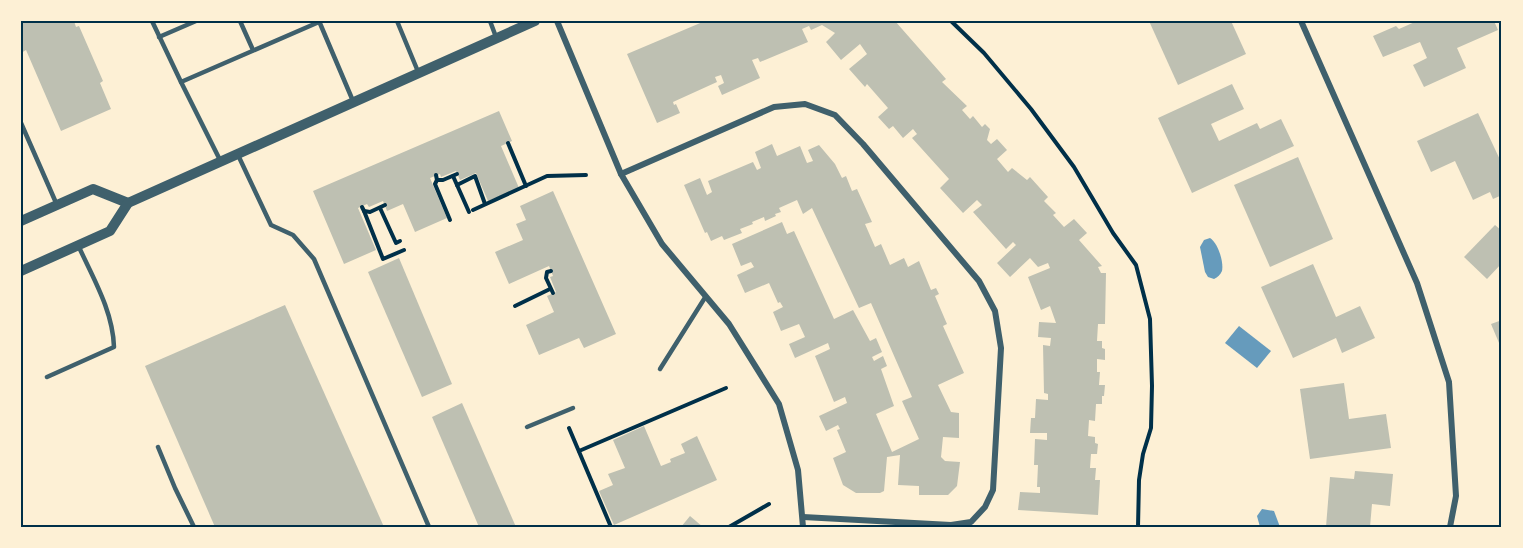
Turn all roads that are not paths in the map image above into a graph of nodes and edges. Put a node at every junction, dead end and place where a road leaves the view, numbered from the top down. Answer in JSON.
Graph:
{"nodes":[{"id":1,"x":152,"y":21,"type":"edge"},
{"id":2,"x":196,"y":21,"type":"edge"},
{"id":3,"x":240,"y":21,"type":"edge"},
{"id":4,"x":319,"y":21,"type":"edge"},
{"id":5,"x":397,"y":21,"type":"edge"},
{"id":6,"x":490,"y":21,"type":"edge"},
{"id":7,"x":535,"y":21,"type":"edge"},
{"id":8,"x":557,"y":21,"type":"edge"},
{"id":9,"x":1301,"y":21,"type":"edge"},
{"id":10,"x":159,"y":37,"type":"junction"},
{"id":11,"x":497,"y":39,"type":"junction"},
{"id":12,"x":253,"y":50,"type":"junction"},
{"id":13,"x":419,"y":74,"type":"junction"},
{"id":14,"x":181,"y":82,"type":"junction"},
{"id":15,"x":354,"y":103,"type":"junction"},
{"id":16,"x":21,"y":123,"type":"edge"},
{"id":17,"x":238,"y":155,"type":"junction"},
{"id":18,"x":221,"y":163,"type":"junction"},
{"id":19,"x":621,"y":174,"type":"junction"},
{"id":20,"x":128,"y":203,"type":"junction"},
{"id":21,"x":57,"y":205,"type":"junction"},
{"id":22,"x":21,"y":221,"type":"edge"},
{"id":23,"x":78,"y":245,"type":"junction"},
{"id":24,"x":21,"y":271,"type":"edge"},
{"id":25,"x":706,"y":296,"type":"junction"},
{"id":26,"x":660,"y":369,"type":"dead end"},
{"id":27,"x":47,"y":377,"type":"dead end"},
{"id":28,"x":573,"y":408,"type":"dead end"},
{"id":29,"x":527,"y":428,"type":"dead end"},
{"id":30,"x":158,"y":447,"type":"dead end"},
{"id":31,"x":803,"y":517,"type":"junction"},
{"id":32,"x":195,"y":527,"type":"edge"},
{"id":33,"x":429,"y":527,"type":"edge"},
{"id":34,"x":803,"y":527,"type":"edge"},
{"id":35,"x":1450,"y":527,"type":"edge"}],
"edges":[{"from":1,"to":10,"type":"lane"},
{"from":2,"to":10,"type":"lane"},
{"from":3,"to":12,"type":"lane"},
{"from":4,"to":12,"type":"lane"},
{"from":4,"to":15,"type":"lane"},
{"from":5,"to":13,"type":"lane"},
{"from":6,"to":11,"type":"lane"},
{"from":7,"to":11,"type":"street"},
{"from":8,"to":19,"type":"street"},
{"from":9,"to":35,"type":"street"},
{"from":10,"to":14,"type":"lane"},
{"from":11,"to":13,"type":"street"},
{"from":12,"to":14,"type":"lane"},
{"from":13,"to":15,"type":"street"},
{"from":14,"to":18,"type":"lane"},
{"from":15,"to":17,"type":"street"},
{"from":16,"to":21,"type":"lane"},
{"from":17,"to":18,"type":"street"},
{"from":17,"to":33,"type":"lane"},
{"from":18,"to":20,"type":"street"},
{"from":19,"to":25,"type":"street"},
{"from":19,"to":31,"type":"street"},
{"from":20,"to":21,"type":"street"},
{"from":20,"to":23,"type":"street"},
{"from":21,"to":22,"type":"street"},
{"from":23,"to":24,"type":"street"},
{"from":23,"to":27,"type":"lane"},
{"from":25,"to":26,"type":"lane"},
{"from":25,"to":31,"type":"street"},
{"from":28,"to":29,"type":"lane"},
{"from":30,"to":32,"type":"lane"},
{"from":31,"to":34,"type":"street"}]}
